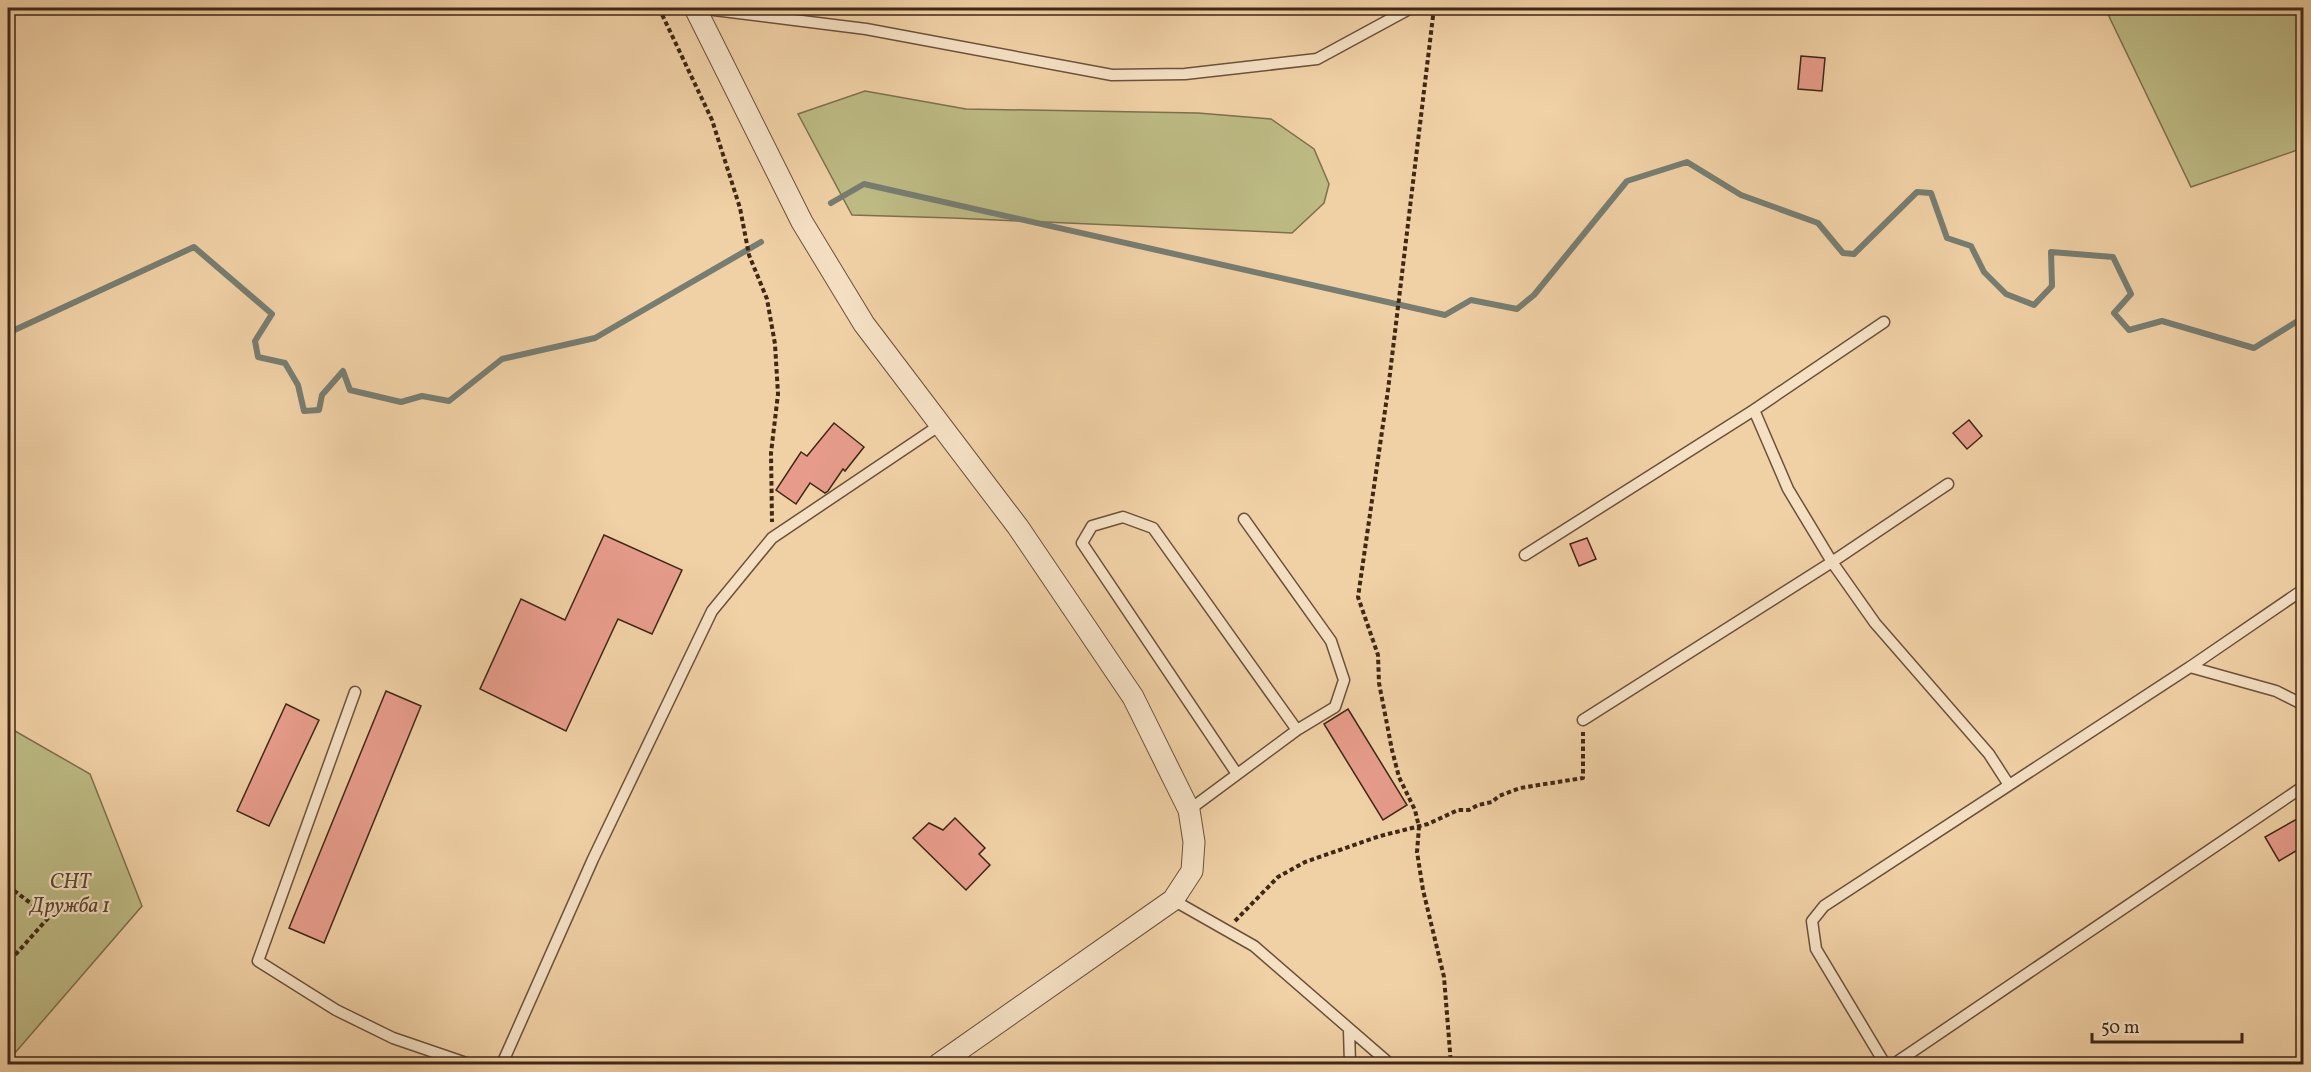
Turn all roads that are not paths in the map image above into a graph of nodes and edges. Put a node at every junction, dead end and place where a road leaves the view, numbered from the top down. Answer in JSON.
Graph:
{"nodes":[{"id":1,"x":696,"y":8,"type":"edge"},
{"id":2,"x":1411,"y":8,"type":"edge"},
{"id":3,"x":1884,"y":322,"type":"dead end"},
{"id":4,"x":1754,"y":410,"type":"junction"},
{"id":5,"x":940,"y":425,"type":"junction"},
{"id":6,"x":1948,"y":484,"type":"dead end"},
{"id":7,"x":1244,"y":519,"type":"dead end"},
{"id":8,"x":1525,"y":555,"type":"dead end"},
{"id":9,"x":1832,"y":562,"type":"junction"},
{"id":10,"x":2304,"y":589,"type":"edge"},
{"id":11,"x":2190,"y":667,"type":"junction"},
{"id":12,"x":355,"y":692,"type":"dead end"},
{"id":13,"x":2304,"y":705,"type":"edge"},
{"id":14,"x":1582,"y":720,"type":"road end"},
{"id":15,"x":1297,"y":730,"type":"junction"},
{"id":16,"x":1237,"y":774,"type":"junction"},
{"id":17,"x":2009,"y":785,"type":"junction"},
{"id":18,"x":2304,"y":786,"type":"edge"},
{"id":19,"x":1189,"y":810,"type":"junction"},
{"id":20,"x":1173,"y":900,"type":"junction"},
{"id":21,"x":1350,"y":1029,"type":"junction"},
{"id":22,"x":469,"y":1065,"type":"edge"},
{"id":23,"x":502,"y":1065,"type":"edge"},
{"id":24,"x":939,"y":1065,"type":"edge"},
{"id":25,"x":1350,"y":1065,"type":"edge"},
{"id":26,"x":1390,"y":1065,"type":"edge"},
{"id":27,"x":1886,"y":1065,"type":"edge"},
{"id":28,"x":1894,"y":1065,"type":"edge"}],
"edges":[{"from":1,"to":2,"type":"lane"},
{"from":1,"to":5,"type":"street"},
{"from":3,"to":4,"type":"lane"},
{"from":4,"to":8,"type":"lane"},
{"from":4,"to":9,"type":"lane"},
{"from":5,"to":19,"type":"street"},
{"from":5,"to":23,"type":"lane"},
{"from":6,"to":9,"type":"lane"},
{"from":7,"to":15,"type":"lane"},
{"from":9,"to":14,"type":"lane"},
{"from":9,"to":17,"type":"lane"},
{"from":10,"to":11,"type":"lane"},
{"from":11,"to":13,"type":"lane"},
{"from":11,"to":17,"type":"lane"},
{"from":12,"to":22,"type":"lane"},
{"from":15,"to":16,"type":"lane"},
{"from":15,"to":16,"type":"lane"},
{"from":16,"to":19,"type":"lane"},
{"from":17,"to":27,"type":"lane"},
{"from":18,"to":28,"type":"lane"},
{"from":19,"to":20,"type":"street"},
{"from":20,"to":21,"type":"lane"},
{"from":20,"to":24,"type":"street"},
{"from":21,"to":25,"type":"lane"},
{"from":21,"to":26,"type":"lane"}]}
